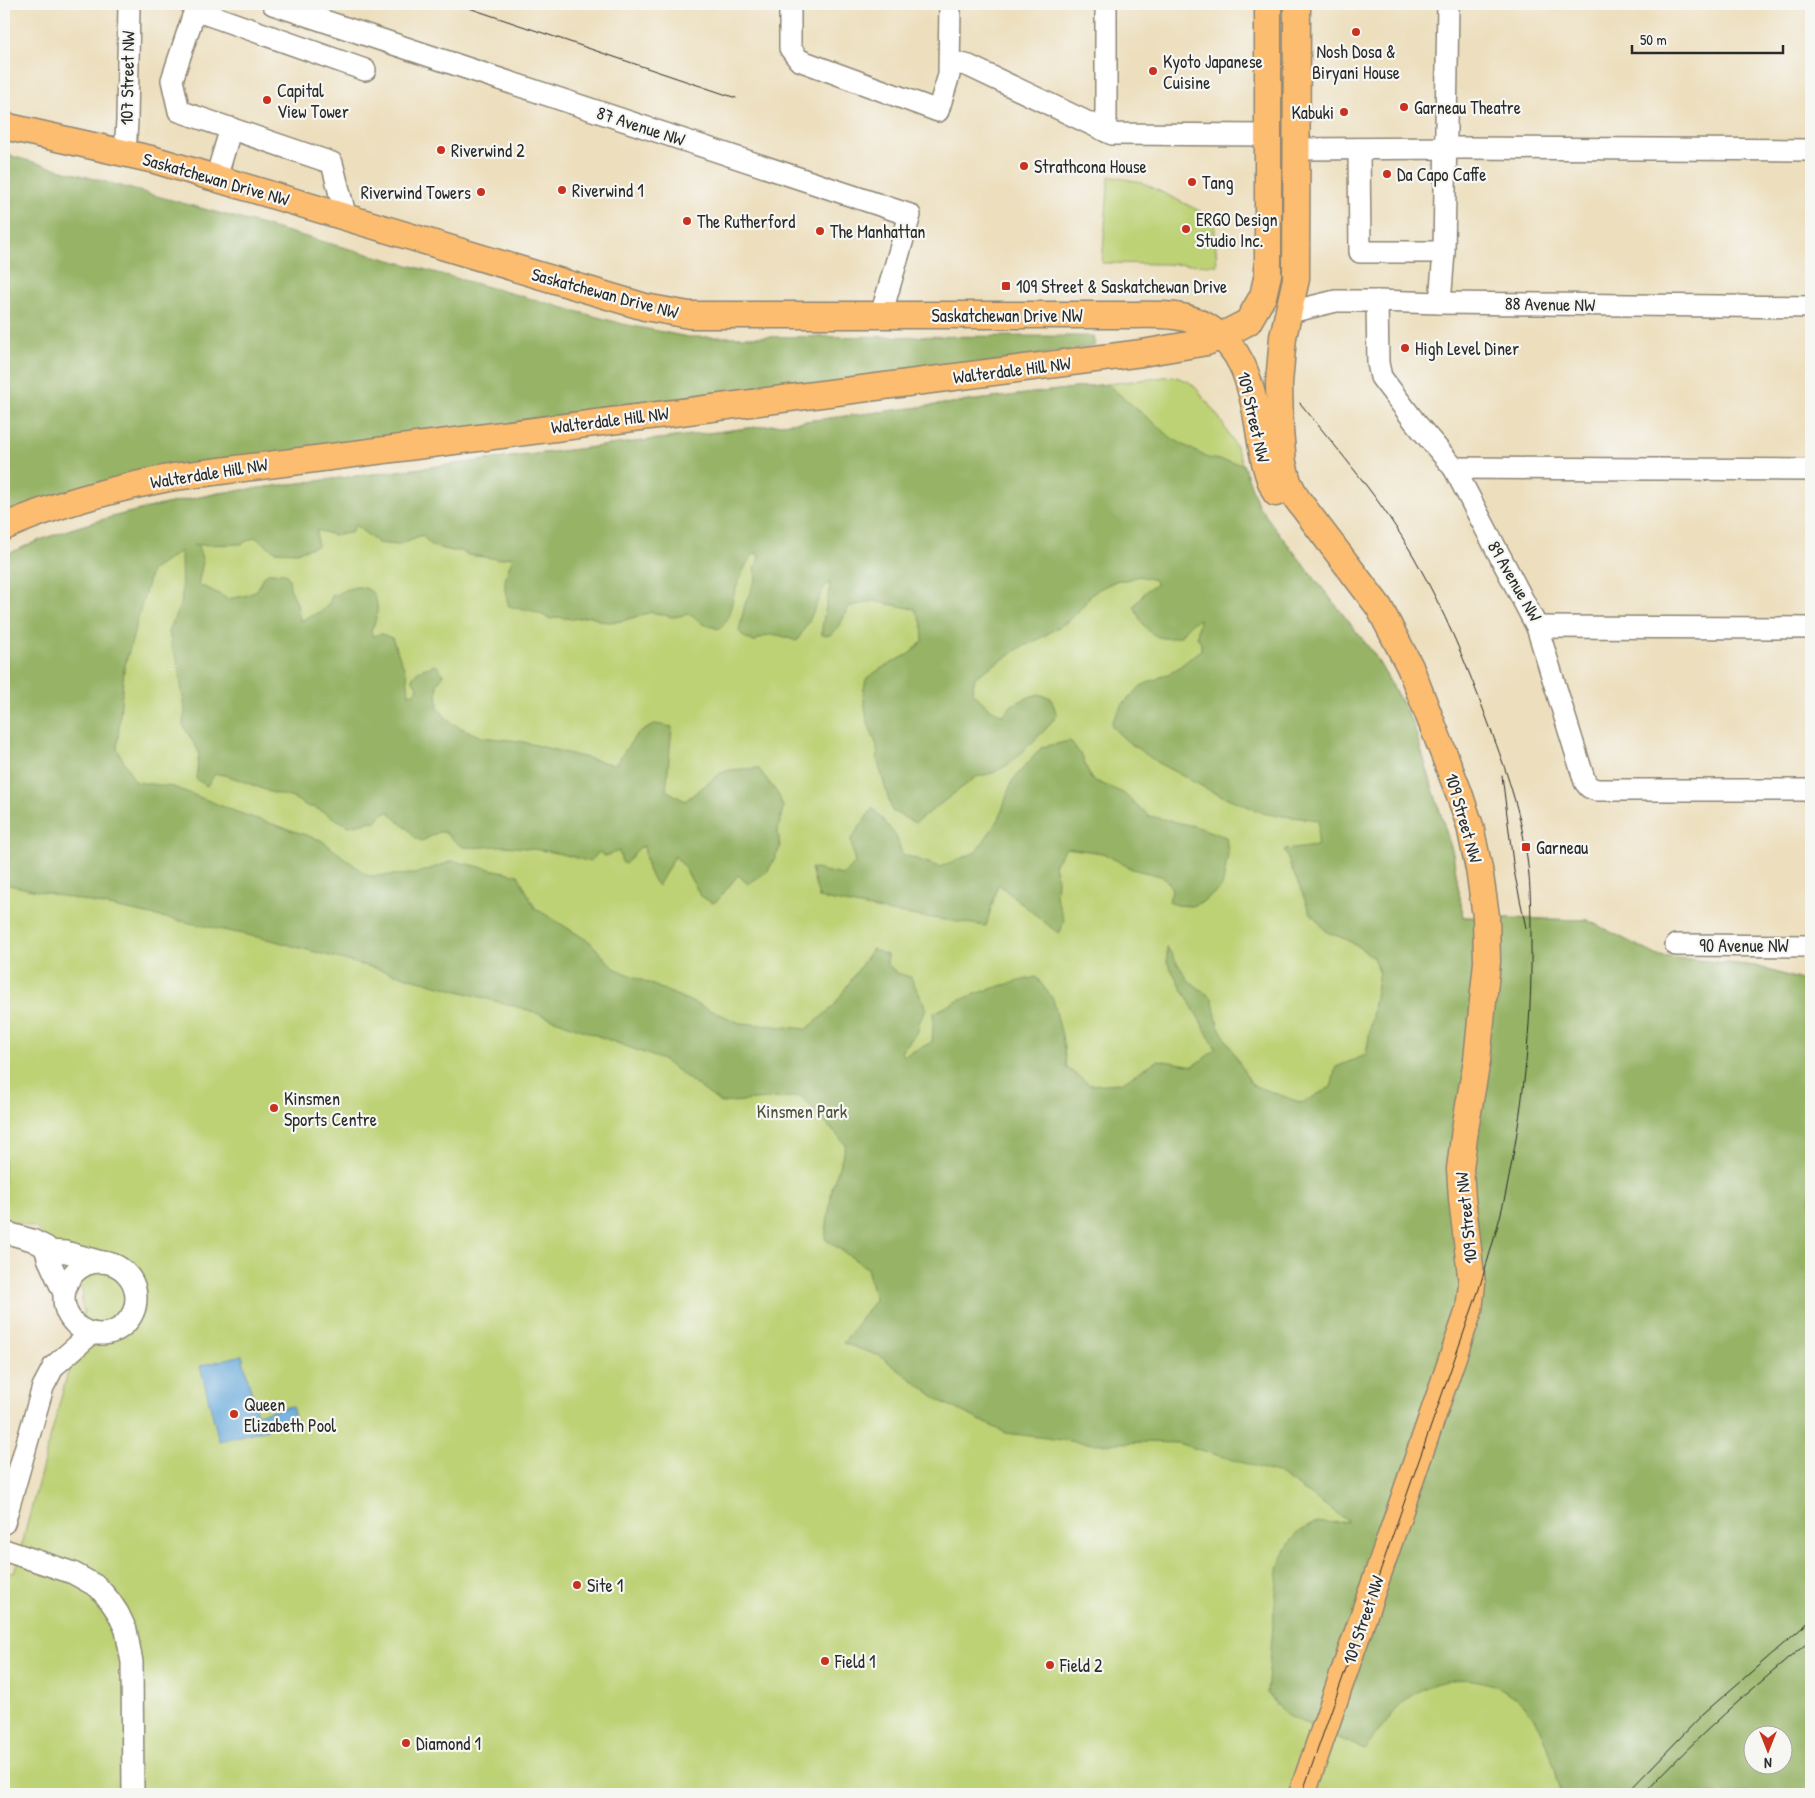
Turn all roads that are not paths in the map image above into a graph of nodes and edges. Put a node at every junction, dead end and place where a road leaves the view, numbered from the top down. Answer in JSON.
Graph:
{"nodes":[{"id":1,"x":128,"y":4,"type":"edge"},
{"id":2,"x":274,"y":4,"type":"edge"},
{"id":3,"x":790,"y":4,"type":"edge"},
{"id":4,"x":950,"y":4,"type":"edge"},
{"id":5,"x":1106,"y":4,"type":"edge"},
{"id":6,"x":1268,"y":4,"type":"edge"},
{"id":7,"x":1296,"y":4,"type":"edge"},
{"id":8,"x":1448,"y":4,"type":"edge"},
{"id":9,"x":950,"y":61,"type":"junction"},
{"id":10,"x":365,"y":70,"type":"dead end"},
{"id":11,"x":4,"y":126,"type":"edge"},
{"id":12,"x":231,"y":128,"type":"junction"},
{"id":13,"x":1106,"y":131,"type":"junction"},
{"id":14,"x":1268,"y":134,"type":"junction"},
{"id":15,"x":1298,"y":149,"type":"junction"},
{"id":16,"x":1359,"y":149,"type":"junction"},
{"id":17,"x":1446,"y":149,"type":"junction"},
{"id":18,"x":1811,"y":150,"type":"edge"},
{"id":19,"x":125,"y":153,"type":"junction"},
{"id":20,"x":216,"y":178,"type":"junction"},
{"id":21,"x":346,"y":218,"type":"junction"},
{"id":22,"x":1444,"y":252,"type":"junction"},
{"id":23,"x":1378,"y":301,"type":"junction"},
{"id":24,"x":1440,"y":303,"type":"junction"},
{"id":25,"x":1811,"y":307,"type":"edge"},
{"id":26,"x":1290,"y":312,"type":"junction"},
{"id":27,"x":881,"y":315,"type":"junction"},
{"id":28,"x":1222,"y":336,"type":"junction"},
{"id":29,"x":1454,"y":468,"type":"junction"},
{"id":30,"x":1811,"y":470,"type":"edge"},
{"id":31,"x":4,"y":527,"type":"edge"},
{"id":32,"x":1537,"y":627,"type":"junction"},
{"id":33,"x":1811,"y":628,"type":"edge"},
{"id":34,"x":1393,"y":633,"type":"junction"},
{"id":35,"x":1811,"y":790,"type":"edge"},
{"id":36,"x":1676,"y":945,"type":"dead end"},
{"id":37,"x":1811,"y":946,"type":"edge"},
{"id":38,"x":4,"y":1232,"type":"edge"},
{"id":39,"x":46,"y":1251,"type":"junction"},
{"id":40,"x":105,"y":1263,"type":"junction"},
{"id":41,"x":64,"y":1293,"type":"junction"},
{"id":42,"x":92,"y":1333,"type":"junction"},
{"id":43,"x":4,"y":1523,"type":"edge"},
{"id":44,"x":4,"y":1550,"type":"edge"},
{"id":45,"x":133,"y":1794,"type":"edge"},
{"id":46,"x":1302,"y":1794,"type":"edge"}],
"edges":[{"from":1,"to":19,"type":"street","name":"107 Street NW"},
{"from":2,"to":27,"type":"street","name":"87 Avenue NW"},
{"from":3,"to":9,"type":"street"},
{"from":4,"to":9,"type":"street"},
{"from":5,"to":13,"type":"street"},
{"from":6,"to":14,"type":"main road"},
{"from":7,"to":15,"type":"main road","name":"109 Street NW"},
{"from":8,"to":17,"type":"street"},
{"from":9,"to":13,"type":"street"},
{"from":10,"to":12,"type":"street"},
{"from":11,"to":19,"type":"main road","name":"Saskatchewan Drive NW"},
{"from":12,"to":20,"type":"street"},
{"from":12,"to":21,"type":"street"},
{"from":13,"to":14,"type":"street"},
{"from":14,"to":28,"type":"main road"},
{"from":15,"to":16,"type":"street"},
{"from":15,"to":26,"type":"main road","name":"109 Street NW"},
{"from":16,"to":17,"type":"street"},
{"from":16,"to":22,"type":"street"},
{"from":17,"to":18,"type":"street"},
{"from":17,"to":22,"type":"street"},
{"from":19,"to":20,"type":"main road","name":"Saskatchewan Drive NW"},
{"from":20,"to":21,"type":"main road","name":"Saskatchewan Drive NW"},
{"from":21,"to":27,"type":"main road","name":"Saskatchewan Drive NW"},
{"from":22,"to":24,"type":"street"},
{"from":23,"to":24,"type":"street","name":"88 Avenue NW"},
{"from":23,"to":26,"type":"street","name":"88 Avenue NW"},
{"from":23,"to":29,"type":"street","name":"89 Avenue NW"},
{"from":24,"to":25,"type":"street","name":"88 Avenue NW"},
{"from":26,"to":34,"type":"main road","name":"109 Street NW"},
{"from":27,"to":28,"type":"main road","name":"Saskatchewan Drive NW"},
{"from":28,"to":31,"type":"main road","name":"Walterdale Hill NW"},
{"from":28,"to":34,"type":"main road","name":"109 Street NW"},
{"from":29,"to":30,"type":"street"},
{"from":29,"to":32,"type":"street","name":"89 Avenue NW"},
{"from":32,"to":33,"type":"street","name":"89 Avenue NW"},
{"from":32,"to":35,"type":"street"},
{"from":34,"to":46,"type":"main road","name":"109 Street NW"},
{"from":36,"to":37,"type":"street","name":"90 Avenue NW"},
{"from":38,"to":39,"type":"street"},
{"from":39,"to":40,"type":"street"},
{"from":39,"to":41,"type":"street"},
{"from":40,"to":41,"type":"street"},
{"from":40,"to":42,"type":"street"},
{"from":41,"to":42,"type":"street"},
{"from":42,"to":43,"type":"street"},
{"from":44,"to":45,"type":"street"}]}
